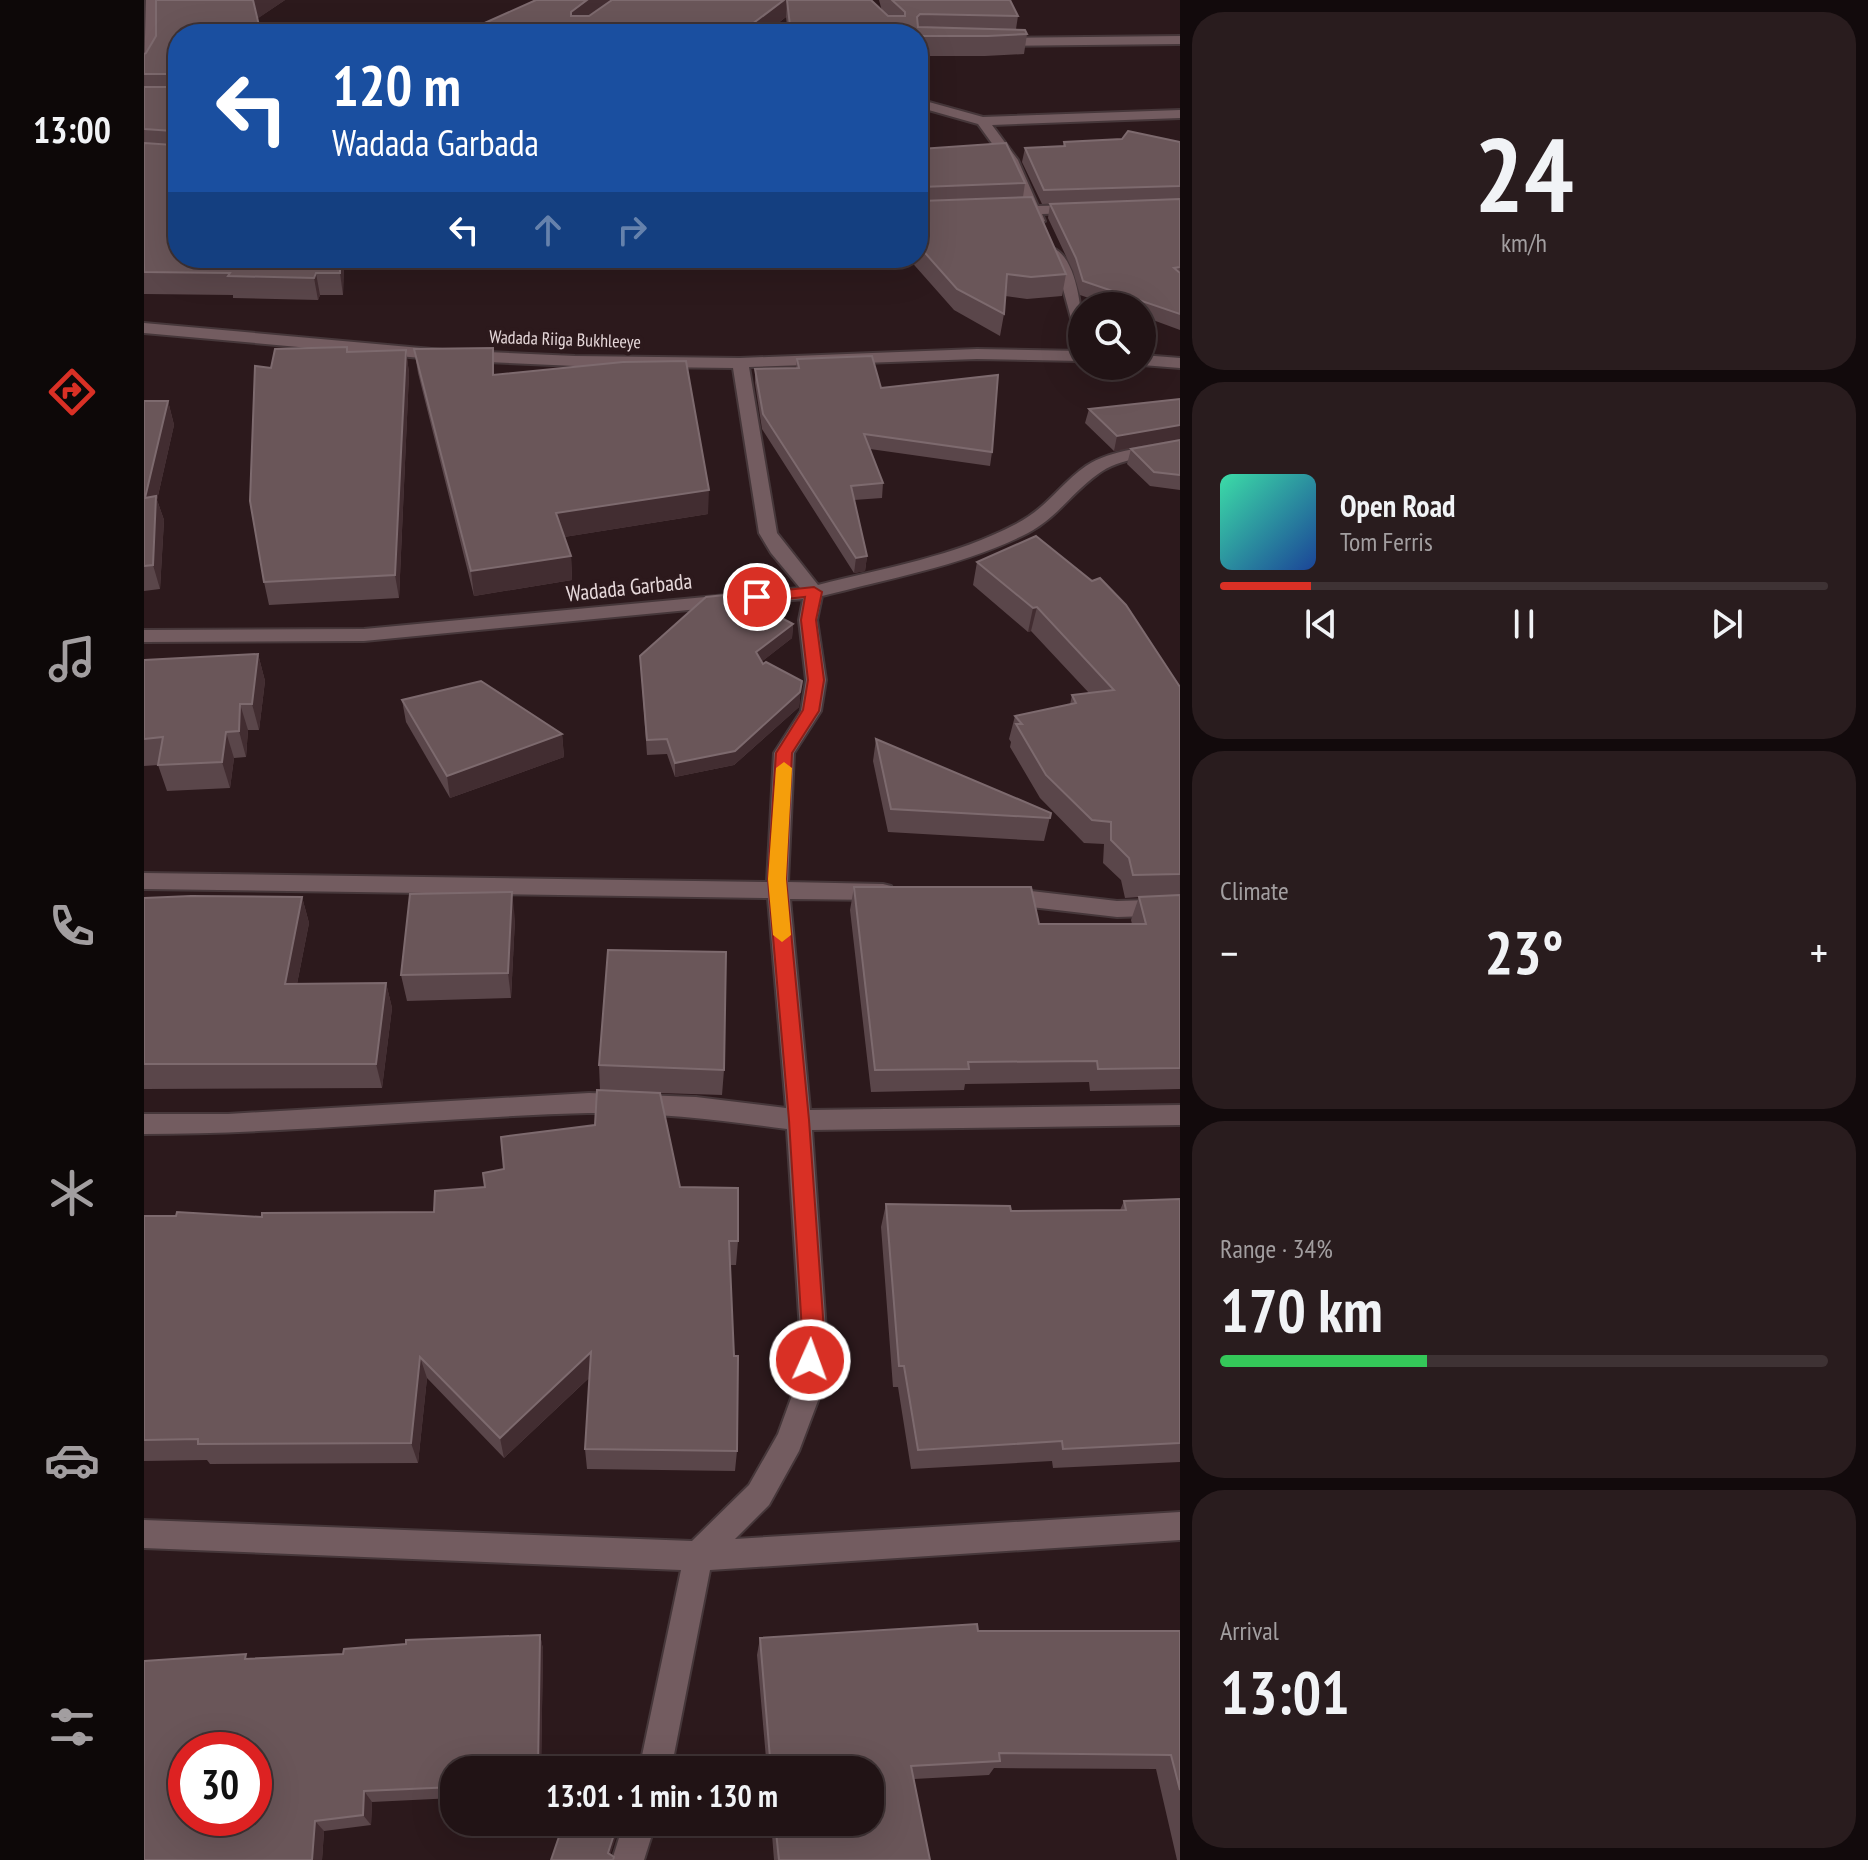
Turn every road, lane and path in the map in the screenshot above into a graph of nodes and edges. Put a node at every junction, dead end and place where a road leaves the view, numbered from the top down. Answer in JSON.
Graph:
{"nodes":[{"id":1,"x":149,"y":6,"type":"edge"},
{"id":2,"x":1180,"y":40,"type":"edge"},
{"id":3,"x":981,"y":42,"type":"edge"},
{"id":4,"x":144,"y":69,"type":"edge"},
{"id":5,"x":928,"y":106,"type":"edge"},
{"id":6,"x":1180,"y":114,"type":"edge"},
{"id":7,"x":983,"y":121,"type":"junction"},
{"id":8,"x":1089,"y":209,"type":"edge"},
{"id":9,"x":1032,"y":210,"type":"junction"},
{"id":10,"x":989,"y":212,"type":"edge"},
{"id":11,"x":1071,"y":292,"type":"edge"},
{"id":12,"x":144,"y":328,"type":"edge"},
{"id":13,"x":1068,"y":356,"type":"edge"},
{"id":14,"x":1156,"y":361,"type":"edge"},
{"id":15,"x":740,"y":363,"type":"junction"},
{"id":16,"x":1180,"y":363,"type":"edge"},
{"id":17,"x":1180,"y":446,"type":"edge"},
{"id":18,"x":814,"y":592,"type":"junction"},
{"id":19,"x":144,"y":636,"type":"edge"},
{"id":20,"x":144,"y":881,"type":"edge"},
{"id":21,"x":778,"y":891,"type":"junction"},
{"id":22,"x":903,"y":893,"type":"edge"},
{"id":23,"x":981,"y":894,"type":"edge"},
{"id":24,"x":1180,"y":907,"type":"edge"},
{"id":25,"x":1180,"y":1115,"type":"edge"},
{"id":26,"x":799,"y":1120,"type":"junction"},
{"id":27,"x":144,"y":1124,"type":"edge"},
{"id":28,"x":1180,"y":1526,"type":"edge"},
{"id":29,"x":144,"y":1534,"type":"edge"},
{"id":30,"x":698,"y":1556,"type":"junction"},
{"id":31,"x":658,"y":1756,"type":"edge"},
{"id":32,"x":636,"y":1836,"type":"edge"},
{"id":33,"x":628,"y":1860,"type":"edge"}],
"edges":[{"from":1,"to":4,"type":"street"},
{"from":2,"to":3,"type":"street"},
{"from":5,"to":7,"type":"street"},
{"from":6,"to":7,"type":"street"},
{"from":7,"to":9,"type":"street"},
{"from":8,"to":9,"type":"street"},
{"from":9,"to":10,"type":"street"},
{"from":9,"to":11,"type":"street"},
{"from":12,"to":15,"type":"street","name":"Wadada Riiga Bukhleeye"},
{"from":13,"to":15,"type":"street","name":"Wadada Riiga Bukhleeye"},
{"from":14,"to":16,"type":"street"},
{"from":15,"to":18,"type":"street"},
{"from":17,"to":18,"type":"street","name":"Wadada Garbada"},
{"from":18,"to":19,"type":"street","name":"Wadada Garbada"},
{"from":18,"to":21,"type":"street"},
{"from":20,"to":21,"type":"street"},
{"from":21,"to":22,"type":"street"},
{"from":21,"to":26,"type":"street"},
{"from":23,"to":24,"type":"street"},
{"from":25,"to":26,"type":"street"},
{"from":26,"to":27,"type":"street"},
{"from":26,"to":30,"type":"street"},
{"from":28,"to":30,"type":"street"},
{"from":29,"to":30,"type":"street"},
{"from":30,"to":31,"type":"street"},
{"from":32,"to":33,"type":"street"}]}
